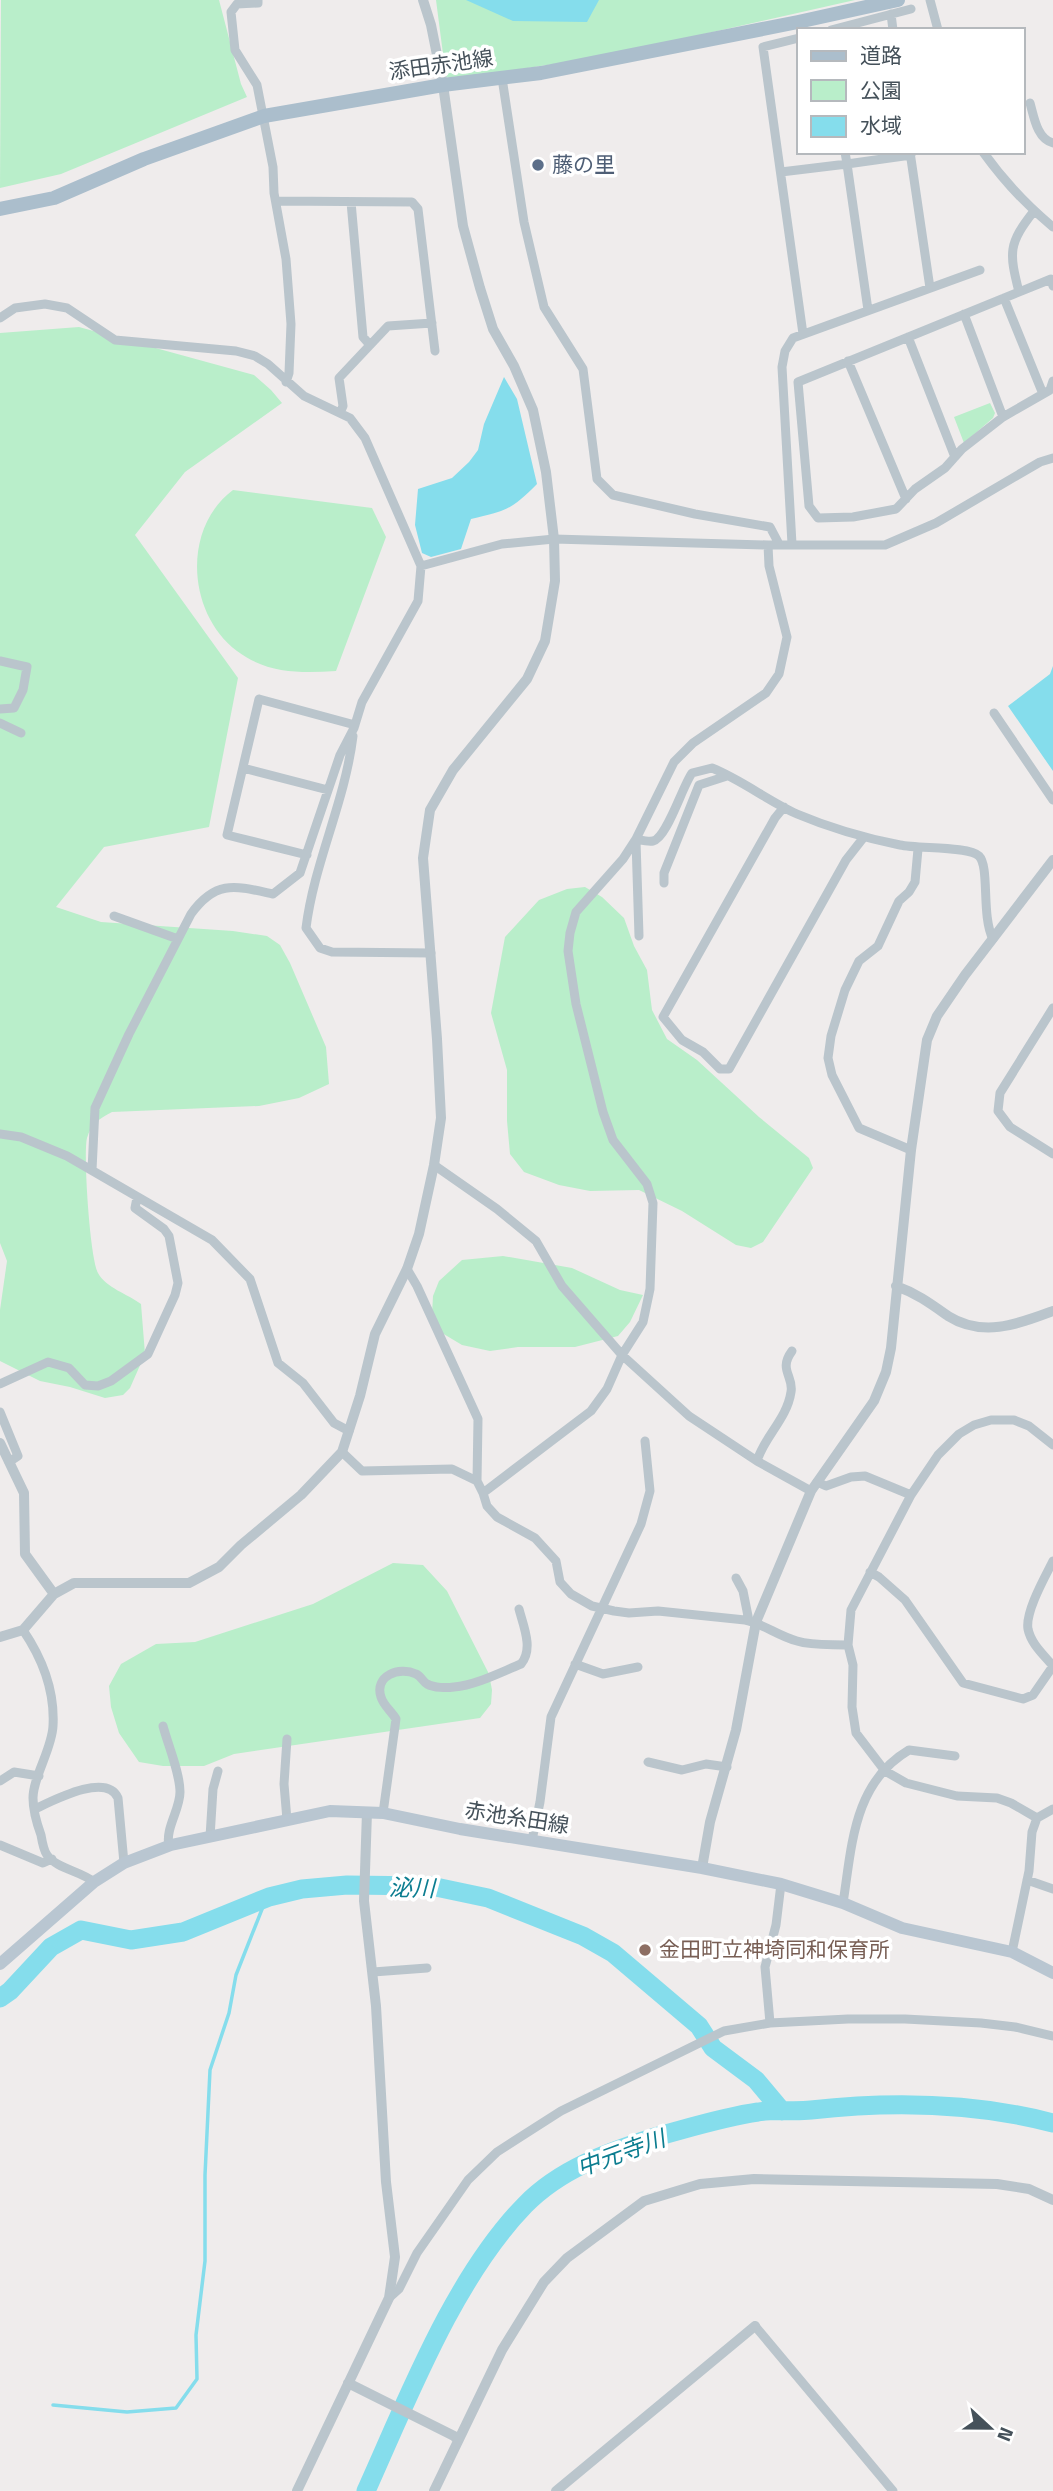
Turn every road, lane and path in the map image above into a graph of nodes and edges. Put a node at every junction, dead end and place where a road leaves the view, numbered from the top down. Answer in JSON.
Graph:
{"nodes":[{"id":1,"x":258,"y":0,"type":"edge"},
{"id":2,"x":423,"y":0,"type":"edge"},
{"id":3,"x":898,"y":0,"type":"edge"},
{"id":4,"x":930,"y":0,"type":"edge"},
{"id":5,"x":911,"y":9,"type":"dead end"},
{"id":6,"x":891,"y":14,"type":"junction"},
{"id":7,"x":848,"y":18,"type":"junction"},
{"id":8,"x":834,"y":28,"type":"edge"},
{"id":9,"x":893,"y":28,"type":"edge"},
{"id":10,"x":937,"y":28,"type":"edge"},
{"id":11,"x":797,"y":39,"type":"edge"},
{"id":12,"x":502,"y":78,"type":"junction"},
{"id":13,"x":443,"y":85,"type":"junction"},
{"id":14,"x":1030,"y":103,"type":"dead end"},
{"id":15,"x":264,"y":116,"type":"junction"},
{"id":16,"x":1053,"y":143,"type":"edge"},
{"id":17,"x":845,"y":154,"type":"edge"},
{"id":18,"x":905,"y":154,"type":"edge"},
{"id":19,"x":911,"y":154,"type":"edge"},
{"id":20,"x":984,"y":154,"type":"edge"},
{"id":21,"x":847,"y":164,"type":"junction"},
{"id":22,"x":781,"y":172,"type":"junction"},
{"id":23,"x":276,"y":201,"type":"junction"},
{"id":24,"x":351,"y":202,"type":"junction"},
{"id":25,"x":0,"y":209,"type":"edge"},
{"id":26,"x":1034,"y":211,"type":"junction"},
{"id":27,"x":1053,"y":228,"type":"edge"},
{"id":28,"x":980,"y":270,"type":"dead end"},
{"id":29,"x":1053,"y":286,"type":"edge"},
{"id":30,"x":930,"y":288,"type":"junction"},
{"id":31,"x":1019,"y":292,"type":"junction"},
{"id":32,"x":1004,"y":298,"type":"junction"},
{"id":33,"x":868,"y":310,"type":"junction"},
{"id":34,"x":964,"y":314,"type":"junction"},
{"id":35,"x":0,"y":318,"type":"edge"},
{"id":36,"x":432,"y":323,"type":"junction"},
{"id":37,"x":803,"y":334,"type":"junction"},
{"id":38,"x":908,"y":337,"type":"junction"},
{"id":39,"x":370,"y":345,"type":"junction"},
{"id":40,"x":435,"y":351,"type":"dead end"},
{"id":41,"x":848,"y":362,"type":"junction"},
{"id":42,"x":286,"y":382,"type":"junction"},
{"id":43,"x":1053,"y":382,"type":"edge"},
{"id":44,"x":1043,"y":394,"type":"junction"},
{"id":45,"x":341,"y":413,"type":"junction"},
{"id":46,"x":1003,"y":417,"type":"junction"},
{"id":47,"x":803,"y":436,"type":"junction"},
{"id":48,"x":786,"y":437,"type":"junction"},
{"id":49,"x":955,"y":457,"type":"junction"},
{"id":50,"x":1053,"y":458,"type":"edge"},
{"id":51,"x":906,"y":499,"type":"junction"},
{"id":52,"x":554,"y":538,"type":"junction"},
{"id":53,"x":779,"y":544,"type":"junction"},
{"id":54,"x":792,"y":544,"type":"junction"},
{"id":55,"x":768,"y":545,"type":"junction"},
{"id":56,"x":421,"y":566,"type":"junction"},
{"id":57,"x":0,"y":661,"type":"edge"},
{"id":58,"x":0,"y":709,"type":"edge"},
{"id":59,"x":994,"y":713,"type":"dead end"},
{"id":60,"x":0,"y":723,"type":"edge"},
{"id":61,"x":354,"y":726,"type":"junction"},
{"id":62,"x":21,"y":733,"type":"dead end"},
{"id":63,"x":243,"y":768,"type":"junction"},
{"id":64,"x":727,"y":776,"type":"junction"},
{"id":65,"x":328,"y":790,"type":"junction"},
{"id":66,"x":1053,"y":800,"type":"edge"},
{"id":67,"x":784,"y":807,"type":"junction"},
{"id":68,"x":864,"y":836,"type":"junction"},
{"id":69,"x":636,"y":839,"type":"junction"},
{"id":70,"x":918,"y":849,"type":"junction"},
{"id":71,"x":307,"y":855,"type":"junction"},
{"id":72,"x":1053,"y":860,"type":"edge"},
{"id":73,"x":664,"y":883,"type":"dead end"},
{"id":74,"x":114,"y":916,"type":"dead end"},
{"id":75,"x":639,"y":936,"type":"dead end"},
{"id":76,"x":178,"y":939,"type":"junction"},
{"id":77,"x":993,"y":939,"type":"junction"},
{"id":78,"x":431,"y":953,"type":"junction"},
{"id":79,"x":1053,"y":1008,"type":"edge"},
{"id":80,"x":0,"y":1134,"type":"edge"},
{"id":81,"x":911,"y":1150,"type":"junction"},
{"id":82,"x":1053,"y":1154,"type":"edge"},
{"id":83,"x":434,"y":1165,"type":"junction"},
{"id":84,"x":92,"y":1170,"type":"junction"},
{"id":85,"x":137,"y":1198,"type":"junction"},
{"id":86,"x":407,"y":1269,"type":"junction"},
{"id":87,"x":896,"y":1286,"type":"junction"},
{"id":88,"x":1053,"y":1311,"type":"edge"},
{"id":89,"x":792,"y":1351,"type":"dead end"},
{"id":90,"x":622,"y":1355,"type":"junction"},
{"id":91,"x":0,"y":1384,"type":"edge"},
{"id":92,"x":0,"y":1412,"type":"edge"},
{"id":93,"x":349,"y":1431,"type":"junction"},
{"id":94,"x":645,"y":1441,"type":"dead end"},
{"id":95,"x":0,"y":1443,"type":"edge"},
{"id":96,"x":1053,"y":1445,"type":"edge"},
{"id":97,"x":342,"y":1452,"type":"junction"},
{"id":98,"x":757,"y":1461,"type":"junction"},
{"id":99,"x":9,"y":1462,"type":"junction"},
{"id":100,"x":477,"y":1481,"type":"junction"},
{"id":101,"x":814,"y":1486,"type":"junction"},
{"id":102,"x":483,"y":1493,"type":"junction"},
{"id":103,"x":911,"y":1495,"type":"junction"},
{"id":104,"x":1053,"y":1561,"type":"edge"},
{"id":105,"x":870,"y":1572,"type":"junction"},
{"id":106,"x":736,"y":1578,"type":"dead end"},
{"id":107,"x":54,"y":1594,"type":"junction"},
{"id":108,"x":602,"y":1608,"type":"junction"},
{"id":109,"x":519,"y":1609,"type":"dead end"},
{"id":110,"x":752,"y":1621,"type":"junction"},
{"id":111,"x":23,"y":1630,"type":"junction"},
{"id":112,"x":0,"y":1637,"type":"edge"},
{"id":113,"x":848,"y":1646,"type":"junction"},
{"id":114,"x":575,"y":1664,"type":"junction"},
{"id":115,"x":1053,"y":1666,"type":"edge"},
{"id":116,"x":638,"y":1667,"type":"dead end"},
{"id":117,"x":163,"y":1726,"type":"dead end"},
{"id":118,"x":287,"y":1739,"type":"dead end"},
{"id":119,"x":955,"y":1756,"type":"dead end"},
{"id":120,"x":649,"y":1762,"type":"dead end"},
{"id":121,"x":727,"y":1767,"type":"junction"},
{"id":122,"x":218,"y":1771,"type":"dead end"},
{"id":123,"x":885,"y":1771,"type":"junction"},
{"id":124,"x":39,"y":1776,"type":"junction"},
{"id":125,"x":0,"y":1781,"type":"edge"},
{"id":126,"x":35,"y":1809,"type":"junction"},
{"id":127,"x":1053,"y":1809,"type":"edge"},
{"id":128,"x":367,"y":1811,"type":"junction"},
{"id":129,"x":383,"y":1813,"type":"junction"},
{"id":130,"x":1037,"y":1818,"type":"junction"},
{"id":131,"x":287,"y":1820,"type":"junction"},
{"id":132,"x":210,"y":1837,"type":"junction"},
{"id":133,"x":532,"y":1840,"type":"junction"},
{"id":134,"x":0,"y":1845,"type":"edge"},
{"id":135,"x":169,"y":1846,"type":"junction"},
{"id":136,"x":52,"y":1859,"type":"junction"},
{"id":137,"x":124,"y":1863,"type":"junction"},
{"id":138,"x":702,"y":1868,"type":"junction"},
{"id":139,"x":1027,"y":1880,"type":"junction"},
{"id":140,"x":94,"y":1882,"type":"junction"},
{"id":141,"x":781,"y":1884,"type":"junction"},
{"id":142,"x":1053,"y":1889,"type":"edge"},
{"id":143,"x":843,"y":1902,"type":"junction"},
{"id":144,"x":1012,"y":1952,"type":"junction"},
{"id":145,"x":0,"y":1964,"type":"edge"},
{"id":146,"x":427,"y":1968,"type":"dead end"},
{"id":147,"x":373,"y":1972,"type":"junction"},
{"id":148,"x":1053,"y":1973,"type":"edge"},
{"id":149,"x":770,"y":2023,"type":"junction"},
{"id":150,"x":1053,"y":2036,"type":"edge"},
{"id":151,"x":1053,"y":2200,"type":"edge"},
{"id":152,"x":389,"y":2298,"type":"junction"},
{"id":153,"x":755,"y":2326,"type":"joint"},
{"id":154,"x":352,"y":2385,"type":"junction"},
{"id":155,"x":456,"y":2438,"type":"junction"},
{"id":156,"x":297,"y":2491,"type":"edge"},
{"id":157,"x":434,"y":2491,"type":"edge"},
{"id":158,"x":556,"y":2491,"type":"edge"},
{"id":159,"x":893,"y":2491,"type":"edge"}],
"edges":[{"from":1,"to":15,"type":"street"},
{"from":2,"to":13,"type":"street"},
{"from":3,"to":7,"type":"main road","name":"添田赤池線"},
{"from":4,"to":10,"type":"street"},
{"from":5,"to":6,"type":"street"},
{"from":6,"to":7,"type":"street"},
{"from":6,"to":9,"type":"street"},
{"from":7,"to":8,"type":"street"},
{"from":7,"to":12,"type":"main road","name":"添田赤池線"},
{"from":11,"to":22,"type":"street"},
{"from":12,"to":13,"type":"main road","name":"添田赤池線"},
{"from":12,"to":53,"type":"street"},
{"from":13,"to":15,"type":"main road","name":"添田赤池線"},
{"from":13,"to":52,"type":"street"},
{"from":14,"to":16,"type":"street"},
{"from":15,"to":23,"type":"street"},
{"from":15,"to":25,"type":"main road","name":"添田赤池線"},
{"from":17,"to":21,"type":"street"},
{"from":18,"to":21,"type":"street"},
{"from":19,"to":30,"type":"street"},
{"from":20,"to":26,"type":"street"},
{"from":21,"to":22,"type":"street"},
{"from":21,"to":33,"type":"street"},
{"from":22,"to":37,"type":"street"},
{"from":23,"to":24,"type":"street"},
{"from":23,"to":42,"type":"street"},
{"from":24,"to":36,"type":"street"},
{"from":24,"to":39,"type":"street"},
{"from":26,"to":27,"type":"street"},
{"from":26,"to":31,"type":"street"},
{"from":28,"to":30,"type":"street"},
{"from":29,"to":31,"type":"street"},
{"from":30,"to":33,"type":"street"},
{"from":31,"to":32,"type":"street"},
{"from":32,"to":34,"type":"street"},
{"from":32,"to":44,"type":"street"},
{"from":33,"to":37,"type":"street"},
{"from":34,"to":38,"type":"street"},
{"from":34,"to":46,"type":"street"},
{"from":35,"to":42,"type":"street"},
{"from":36,"to":39,"type":"street"},
{"from":36,"to":40,"type":"street"},
{"from":37,"to":48,"type":"street"},
{"from":38,"to":41,"type":"street"},
{"from":38,"to":49,"type":"street"},
{"from":39,"to":45,"type":"street"},
{"from":41,"to":47,"type":"street"},
{"from":41,"to":51,"type":"street"},
{"from":42,"to":45,"type":"street"},
{"from":43,"to":44,"type":"street"},
{"from":44,"to":46,"type":"street"},
{"from":45,"to":56,"type":"street"},
{"from":46,"to":49,"type":"street"},
{"from":47,"to":48,"type":"street"},
{"from":47,"to":51,"type":"street"},
{"from":48,"to":54,"type":"street"},
{"from":49,"to":51,"type":"street"},
{"from":50,"to":54,"type":"street"},
{"from":52,"to":55,"type":"street"},
{"from":52,"to":56,"type":"street"},
{"from":52,"to":78,"type":"street"},
{"from":53,"to":54,"type":"street"},
{"from":53,"to":55,"type":"street"},
{"from":55,"to":69,"type":"street"},
{"from":56,"to":61,"type":"street"},
{"from":57,"to":58,"type":"street"},
{"from":59,"to":66,"type":"street"},
{"from":60,"to":62,"type":"street"},
{"from":61,"to":63,"type":"street"},
{"from":61,"to":65,"type":"street"},
{"from":61,"to":78,"type":"street"},
{"from":63,"to":65,"type":"street"},
{"from":63,"to":71,"type":"street"},
{"from":64,"to":67,"type":"street"},
{"from":64,"to":69,"type":"street"},
{"from":64,"to":73,"type":"street"},
{"from":65,"to":71,"type":"street"},
{"from":67,"to":68,"type":"street"},
{"from":67,"to":68,"type":"street"},
{"from":68,"to":70,"type":"street"},
{"from":69,"to":75,"type":"street"},
{"from":69,"to":90,"type":"street"},
{"from":70,"to":77,"type":"street"},
{"from":70,"to":81,"type":"street"},
{"from":71,"to":76,"type":"street"},
{"from":72,"to":77,"type":"street"},
{"from":74,"to":76,"type":"street"},
{"from":76,"to":84,"type":"street"},
{"from":77,"to":81,"type":"street"},
{"from":78,"to":83,"type":"street"},
{"from":79,"to":82,"type":"street"},
{"from":80,"to":84,"type":"street"},
{"from":81,"to":87,"type":"street"},
{"from":83,"to":86,"type":"street"},
{"from":83,"to":90,"type":"street"},
{"from":84,"to":85,"type":"street"},
{"from":85,"to":91,"type":"street"},
{"from":85,"to":93,"type":"street"},
{"from":86,"to":93,"type":"street"},
{"from":86,"to":100,"type":"street"},
{"from":87,"to":88,"type":"street"},
{"from":87,"to":101,"type":"street"},
{"from":89,"to":98,"type":"street"},
{"from":90,"to":98,"type":"street"},
{"from":90,"to":102,"type":"street"},
{"from":92,"to":99,"type":"street"},
{"from":93,"to":97,"type":"street"},
{"from":94,"to":108,"type":"street"},
{"from":95,"to":99,"type":"street"},
{"from":96,"to":103,"type":"street"},
{"from":97,"to":100,"type":"street"},
{"from":97,"to":107,"type":"street"},
{"from":98,"to":101,"type":"street"},
{"from":99,"to":107,"type":"street"},
{"from":100,"to":102,"type":"street"},
{"from":101,"to":103,"type":"street"},
{"from":101,"to":110,"type":"street"},
{"from":102,"to":108,"type":"street"},
{"from":103,"to":105,"type":"street"},
{"from":104,"to":115,"type":"street"},
{"from":105,"to":113,"type":"street"},
{"from":105,"to":115,"type":"street"},
{"from":106,"to":110,"type":"street"},
{"from":107,"to":111,"type":"street"},
{"from":108,"to":110,"type":"street"},
{"from":108,"to":114,"type":"street"},
{"from":109,"to":129,"type":"street"},
{"from":110,"to":113,"type":"street"},
{"from":110,"to":121,"type":"street"},
{"from":111,"to":112,"type":"street"},
{"from":111,"to":124,"type":"street"},
{"from":113,"to":123,"type":"street"},
{"from":114,"to":116,"type":"street"},
{"from":114,"to":133,"type":"street"},
{"from":117,"to":135,"type":"street"},
{"from":118,"to":131,"type":"street"},
{"from":119,"to":123,"type":"street"},
{"from":120,"to":121,"type":"street"},
{"from":121,"to":138,"type":"street"},
{"from":122,"to":132,"type":"street"},
{"from":123,"to":130,"type":"street"},
{"from":123,"to":143,"type":"street"},
{"from":124,"to":125,"type":"street"},
{"from":124,"to":126,"type":"street"},
{"from":126,"to":136,"type":"street"},
{"from":126,"to":137,"type":"street"},
{"from":127,"to":130,"type":"street"},
{"from":128,"to":129,"type":"main road","name":"赤池糸田線"},
{"from":128,"to":131,"type":"main road","name":"赤池糸田線"},
{"from":128,"to":147,"type":"street"},
{"from":129,"to":133,"type":"main road","name":"赤池糸田線"},
{"from":130,"to":139,"type":"street"},
{"from":131,"to":132,"type":"main road","name":"赤池糸田線"},
{"from":132,"to":135,"type":"main road","name":"赤池糸田線"},
{"from":133,"to":138,"type":"main road","name":"赤池糸田線"},
{"from":134,"to":136,"type":"street"},
{"from":135,"to":137,"type":"main road","name":"赤池糸田線"},
{"from":136,"to":140,"type":"street"},
{"from":137,"to":140,"type":"main road","name":"赤池糸田線"},
{"from":138,"to":141,"type":"main road","name":"赤池糸田線"},
{"from":139,"to":142,"type":"street"},
{"from":139,"to":144,"type":"street"},
{"from":140,"to":145,"type":"main road","name":"赤池糸田線"},
{"from":141,"to":143,"type":"main road","name":"赤池糸田線"},
{"from":141,"to":149,"type":"street"},
{"from":143,"to":144,"type":"main road","name":"赤池糸田線"},
{"from":144,"to":148,"type":"main road","name":"赤池糸田線"},
{"from":146,"to":147,"type":"street"},
{"from":147,"to":152,"type":"street"},
{"from":149,"to":150,"type":"street"},
{"from":149,"to":152,"type":"street"},
{"from":151,"to":155,"type":"street"},
{"from":152,"to":154,"type":"street"},
{"from":153,"to":158,"type":"street"},
{"from":153,"to":159,"type":"street"},
{"from":154,"to":155,"type":"street"},
{"from":154,"to":156,"type":"street"},
{"from":155,"to":157,"type":"street"}]}
